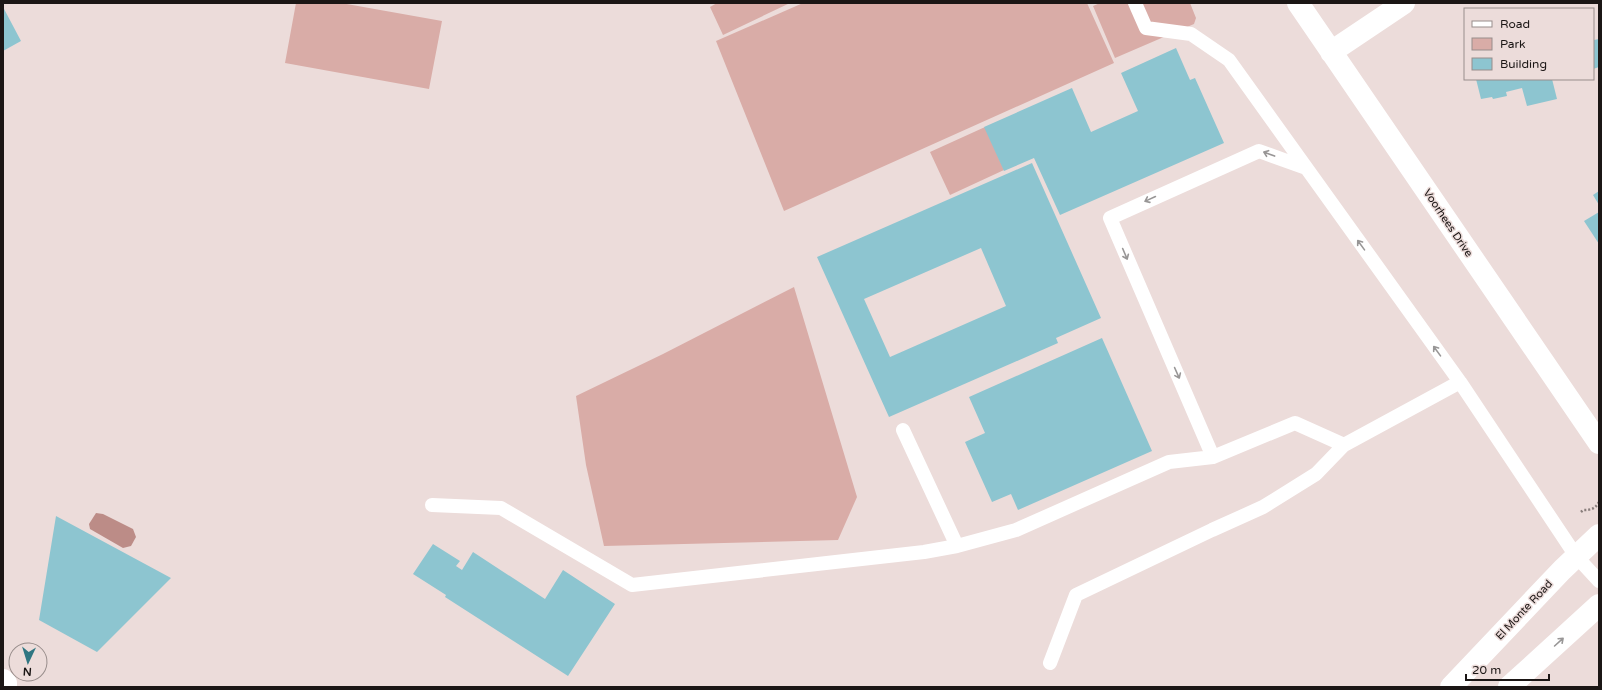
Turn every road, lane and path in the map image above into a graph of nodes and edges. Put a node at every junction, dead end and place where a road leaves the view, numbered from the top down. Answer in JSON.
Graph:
{"nodes":[{"id":1,"x":1135,"y":3,"type":"edge"},
{"id":2,"x":1298,"y":3,"type":"edge"},
{"id":3,"x":1404,"y":3,"type":"edge"},
{"id":4,"x":1332,"y":52,"type":"junction"},
{"id":5,"x":1306,"y":168,"type":"junction"},
{"id":6,"x":1460,"y":382,"type":"junction"},
{"id":7,"x":903,"y":430,"type":"dead end"},
{"id":8,"x":1599,"y":442,"type":"edge"},
{"id":9,"x":1344,"y":445,"type":"junction"},
{"id":10,"x":1213,"y":457,"type":"junction"},
{"id":11,"x":1599,"y":502,"type":"edge"},
{"id":12,"x":432,"y":505,"type":"dead end"},
{"id":13,"x":1581,"y":512,"type":"dead end"},
{"id":14,"x":1599,"y":535,"type":"edge"},
{"id":15,"x":957,"y":546,"type":"junction"},
{"id":16,"x":1576,"y":556,"type":"junction"},
{"id":17,"x":1599,"y":581,"type":"edge"},
{"id":18,"x":1599,"y":605,"type":"edge"},
{"id":19,"x":1050,"y":663,"type":"dead end"},
{"id":20,"x":3,"y":680,"type":"edge"},
{"id":21,"x":6,"y":687,"type":"edge"},
{"id":22,"x":1451,"y":687,"type":"edge"},
{"id":23,"x":1509,"y":687,"type":"edge"}],
"edges":[{"from":1,"to":5,"type":"lane"},
{"from":2,"to":4,"type":"street","name":"Voorhees Drive"},
{"from":3,"to":4,"type":"street"},
{"from":4,"to":8,"type":"street","name":"Voorhees Drive"},
{"from":6,"to":5,"type":"lane","one_way":true},
{"from":5,"to":10,"type":"lane","one_way":true},
{"from":6,"to":9,"type":"lane"},
{"from":6,"to":16,"type":"lane"},
{"from":7,"to":15,"type":"lane"},
{"from":9,"to":10,"type":"lane"},
{"from":9,"to":19,"type":"lane"},
{"from":10,"to":15,"type":"lane"},
{"from":11,"to":13,"type":"path"},
{"from":12,"to":15,"type":"lane"},
{"from":14,"to":16,"type":"street","name":"El Monte Road"},
{"from":16,"to":17,"type":"lane"},
{"from":16,"to":22,"type":"street","name":"El Monte Road"},
{"from":23,"to":18,"type":"street","one_way":true},
{"from":20,"to":21,"type":"street"}]}
